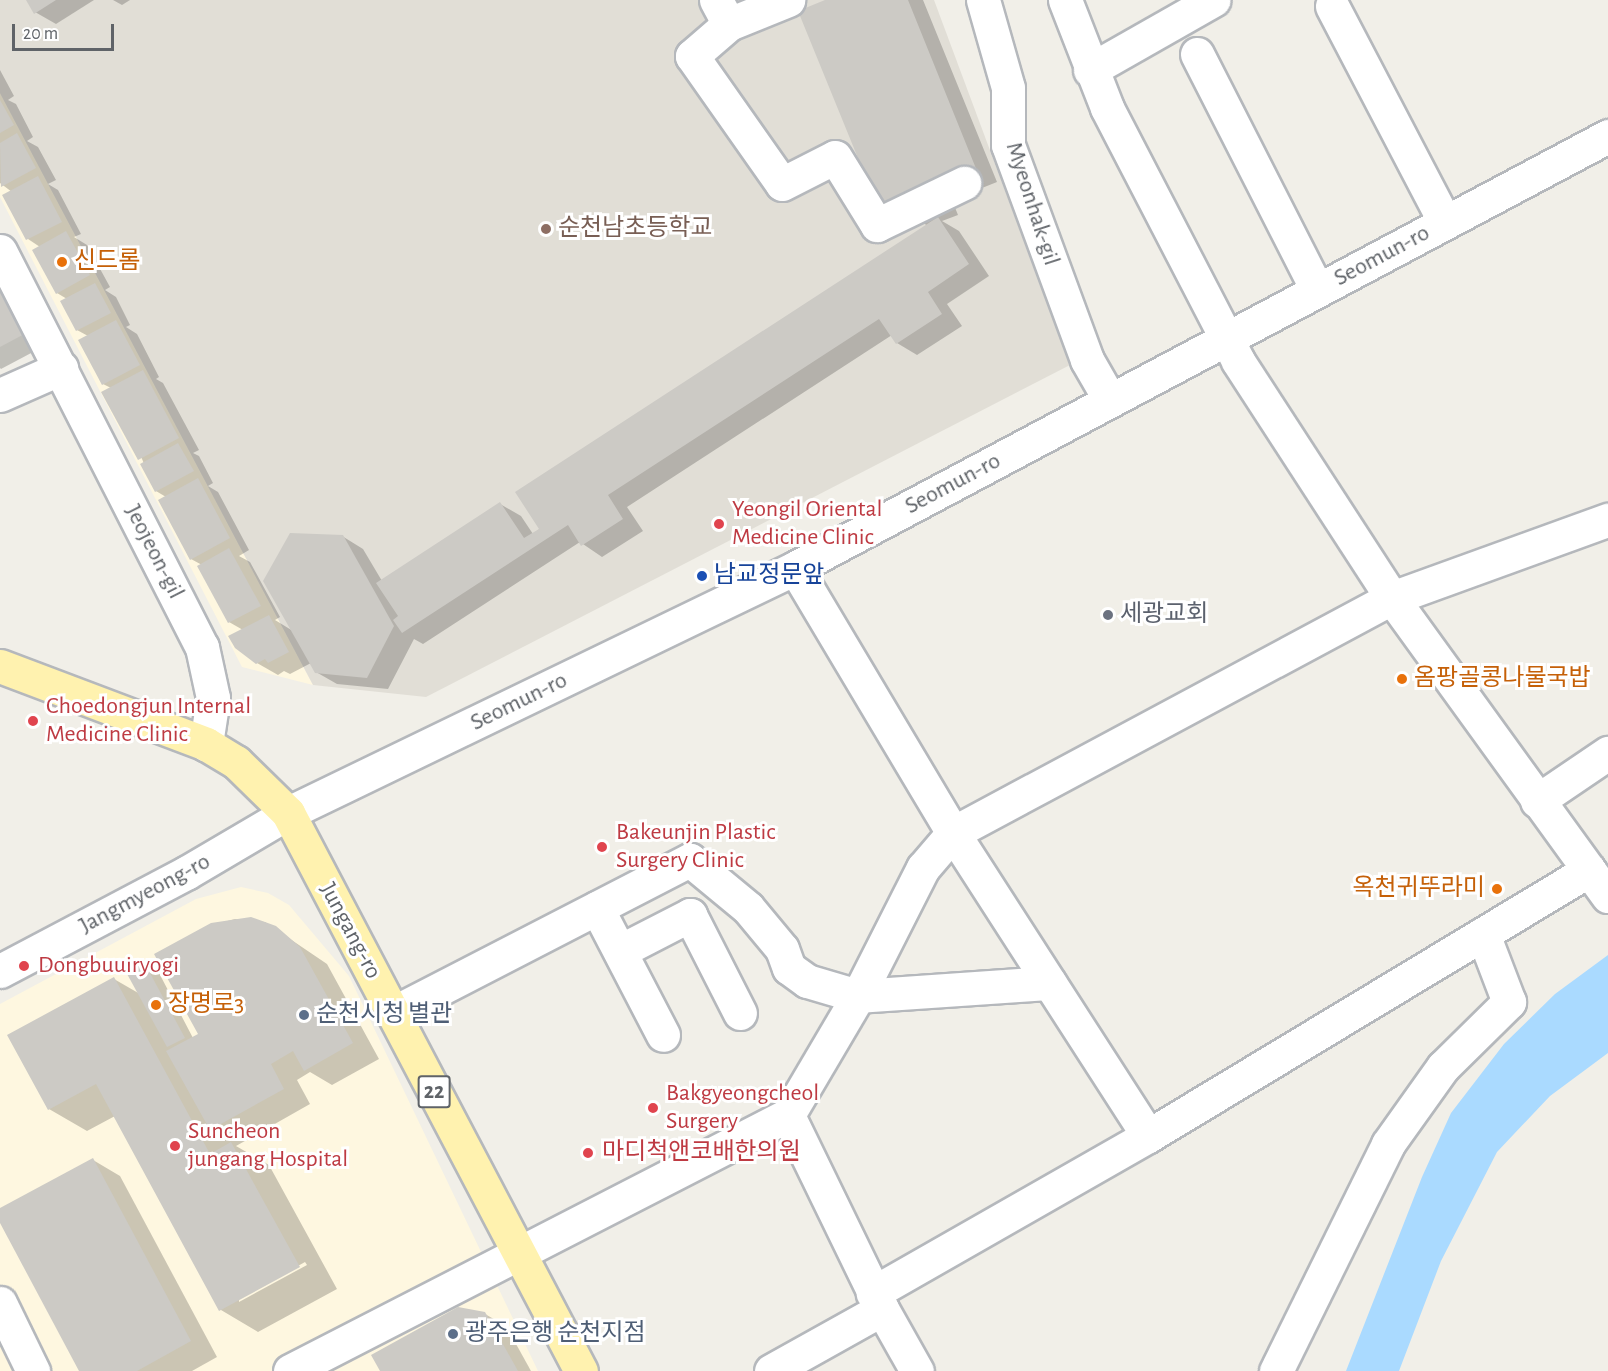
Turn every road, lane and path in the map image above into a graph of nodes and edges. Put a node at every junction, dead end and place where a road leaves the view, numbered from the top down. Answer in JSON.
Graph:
{"nodes":[{"id":1,"x":788,"y":0,"type":"edge"},
{"id":2,"x":983,"y":0,"type":"edge"},
{"id":3,"x":1065,"y":0,"type":"edge"},
{"id":4,"x":1213,"y":0,"type":"edge"},
{"id":5,"x":1332,"y":6,"type":"dead end"},
{"id":6,"x":722,"y":12,"type":"edge"},
{"id":7,"x":1197,"y":54,"type":"dead end"},
{"id":8,"x":1090,"y":70,"type":"junction"},
{"id":9,"x":1608,"y":136,"type":"edge"},
{"id":10,"x":964,"y":183,"type":"dead end"},
{"id":11,"x":1445,"y":222,"type":"junction"},
{"id":12,"x":0,"y":251,"type":"edge"},
{"id":13,"x":1317,"y":290,"type":"junction"},
{"id":14,"x":1226,"y":339,"type":"junction"},
{"id":15,"x":61,"y":368,"type":"junction"},
{"id":16,"x":0,"y":394,"type":"edge"},
{"id":17,"x":1110,"y":400,"type":"junction"},
{"id":18,"x":1608,"y":520,"type":"edge"},
{"id":19,"x":795,"y":568,"type":"junction"},
{"id":20,"x":1392,"y":598,"type":"junction"},
{"id":21,"x":0,"y":666,"type":"edge"},
{"id":22,"x":206,"y":744,"type":"junction"},
{"id":23,"x":1608,"y":753,"type":"edge"},
{"id":24,"x":1537,"y":801,"type":"junction"},
{"id":25,"x":288,"y":813,"type":"junction"},
{"id":26,"x":953,"y":833,"type":"junction"},
{"id":27,"x":1598,"y":883,"type":"edge"},
{"id":28,"x":597,"y":908,"type":"junction"},
{"id":29,"x":1483,"y":934,"type":"junction"},
{"id":30,"x":620,"y":951,"type":"junction"},
{"id":31,"x":0,"y":971,"type":"edge"},
{"id":32,"x":1050,"y":983,"type":"junction"},
{"id":33,"x":858,"y":996,"type":"junction"},
{"id":34,"x":393,"y":1013,"type":"junction"},
{"id":35,"x":740,"y":1013,"type":"dead end"},
{"id":36,"x":663,"y":1035,"type":"dead end"},
{"id":37,"x":788,"y":1115,"type":"junction"},
{"id":38,"x":1149,"y":1136,"type":"junction"},
{"id":39,"x":519,"y":1254,"type":"junction"},
{"id":40,"x":877,"y":1301,"type":"junction"},
{"id":41,"x":0,"y":1303,"type":"edge"},
{"id":42,"x":33,"y":1371,"type":"edge"},
{"id":43,"x":290,"y":1371,"type":"edge"},
{"id":44,"x":581,"y":1371,"type":"edge"},
{"id":45,"x":771,"y":1371,"type":"edge"},
{"id":46,"x":917,"y":1371,"type":"edge"},
{"id":47,"x":1276,"y":1371,"type":"edge"}],
"edges":[{"from":1,"to":6,"type":"street"},
{"from":2,"to":17,"type":"street","name":"Myeonhak-gil"},
{"from":3,"to":8,"type":"street"},
{"from":4,"to":8,"type":"street"},
{"from":5,"to":11,"type":"street"},
{"from":6,"to":10,"type":"street"},
{"from":7,"to":13,"type":"street"},
{"from":8,"to":14,"type":"street"},
{"from":9,"to":11,"type":"street","name":"Seomun-ro"},
{"from":11,"to":13,"type":"street","name":"Seomun-ro"},
{"from":12,"to":15,"type":"street","name":"Jeojeon-gil"},
{"from":13,"to":14,"type":"street","name":"Seomun-ro"},
{"from":14,"to":17,"type":"street","name":"Seomun-ro"},
{"from":14,"to":20,"type":"street"},
{"from":15,"to":16,"type":"street"},
{"from":15,"to":22,"type":"street","name":"Jeojeon-gil"},
{"from":17,"to":19,"type":"street","name":"Seomun-ro"},
{"from":18,"to":20,"type":"street"},
{"from":19,"to":25,"type":"street","name":"Seomun-ro"},
{"from":19,"to":26,"type":"street"},
{"from":20,"to":24,"type":"street"},
{"from":20,"to":26,"type":"street"},
{"from":21,"to":22,"type":"main road","name":"Jungang-ro","number":"22"},
{"from":22,"to":25,"type":"main road","name":"Jungang-ro","number":"22"},
{"from":23,"to":24,"type":"street"},
{"from":24,"to":27,"type":"street"},
{"from":25,"to":31,"type":"street","name":"Jangmyeong-ro"},
{"from":25,"to":34,"type":"main road","name":"Jungang-ro","number":"22"},
{"from":26,"to":32,"type":"street"},
{"from":26,"to":33,"type":"street"},
{"from":27,"to":29,"type":"street"},
{"from":28,"to":30,"type":"street"},
{"from":28,"to":33,"type":"street"},
{"from":28,"to":34,"type":"street"},
{"from":29,"to":38,"type":"street"},
{"from":29,"to":47,"type":"street"},
{"from":30,"to":35,"type":"street"},
{"from":30,"to":36,"type":"street"},
{"from":32,"to":33,"type":"street"},
{"from":32,"to":38,"type":"street"},
{"from":33,"to":37,"type":"street"},
{"from":34,"to":39,"type":"main road","name":"Jungang-ro","number":"22"},
{"from":37,"to":39,"type":"street"},
{"from":37,"to":40,"type":"street"},
{"from":38,"to":40,"type":"street"},
{"from":39,"to":43,"type":"street"},
{"from":39,"to":44,"type":"main road","name":"Jungang-ro","number":"22"},
{"from":40,"to":45,"type":"street"},
{"from":40,"to":46,"type":"street"},
{"from":41,"to":42,"type":"street"}]}
